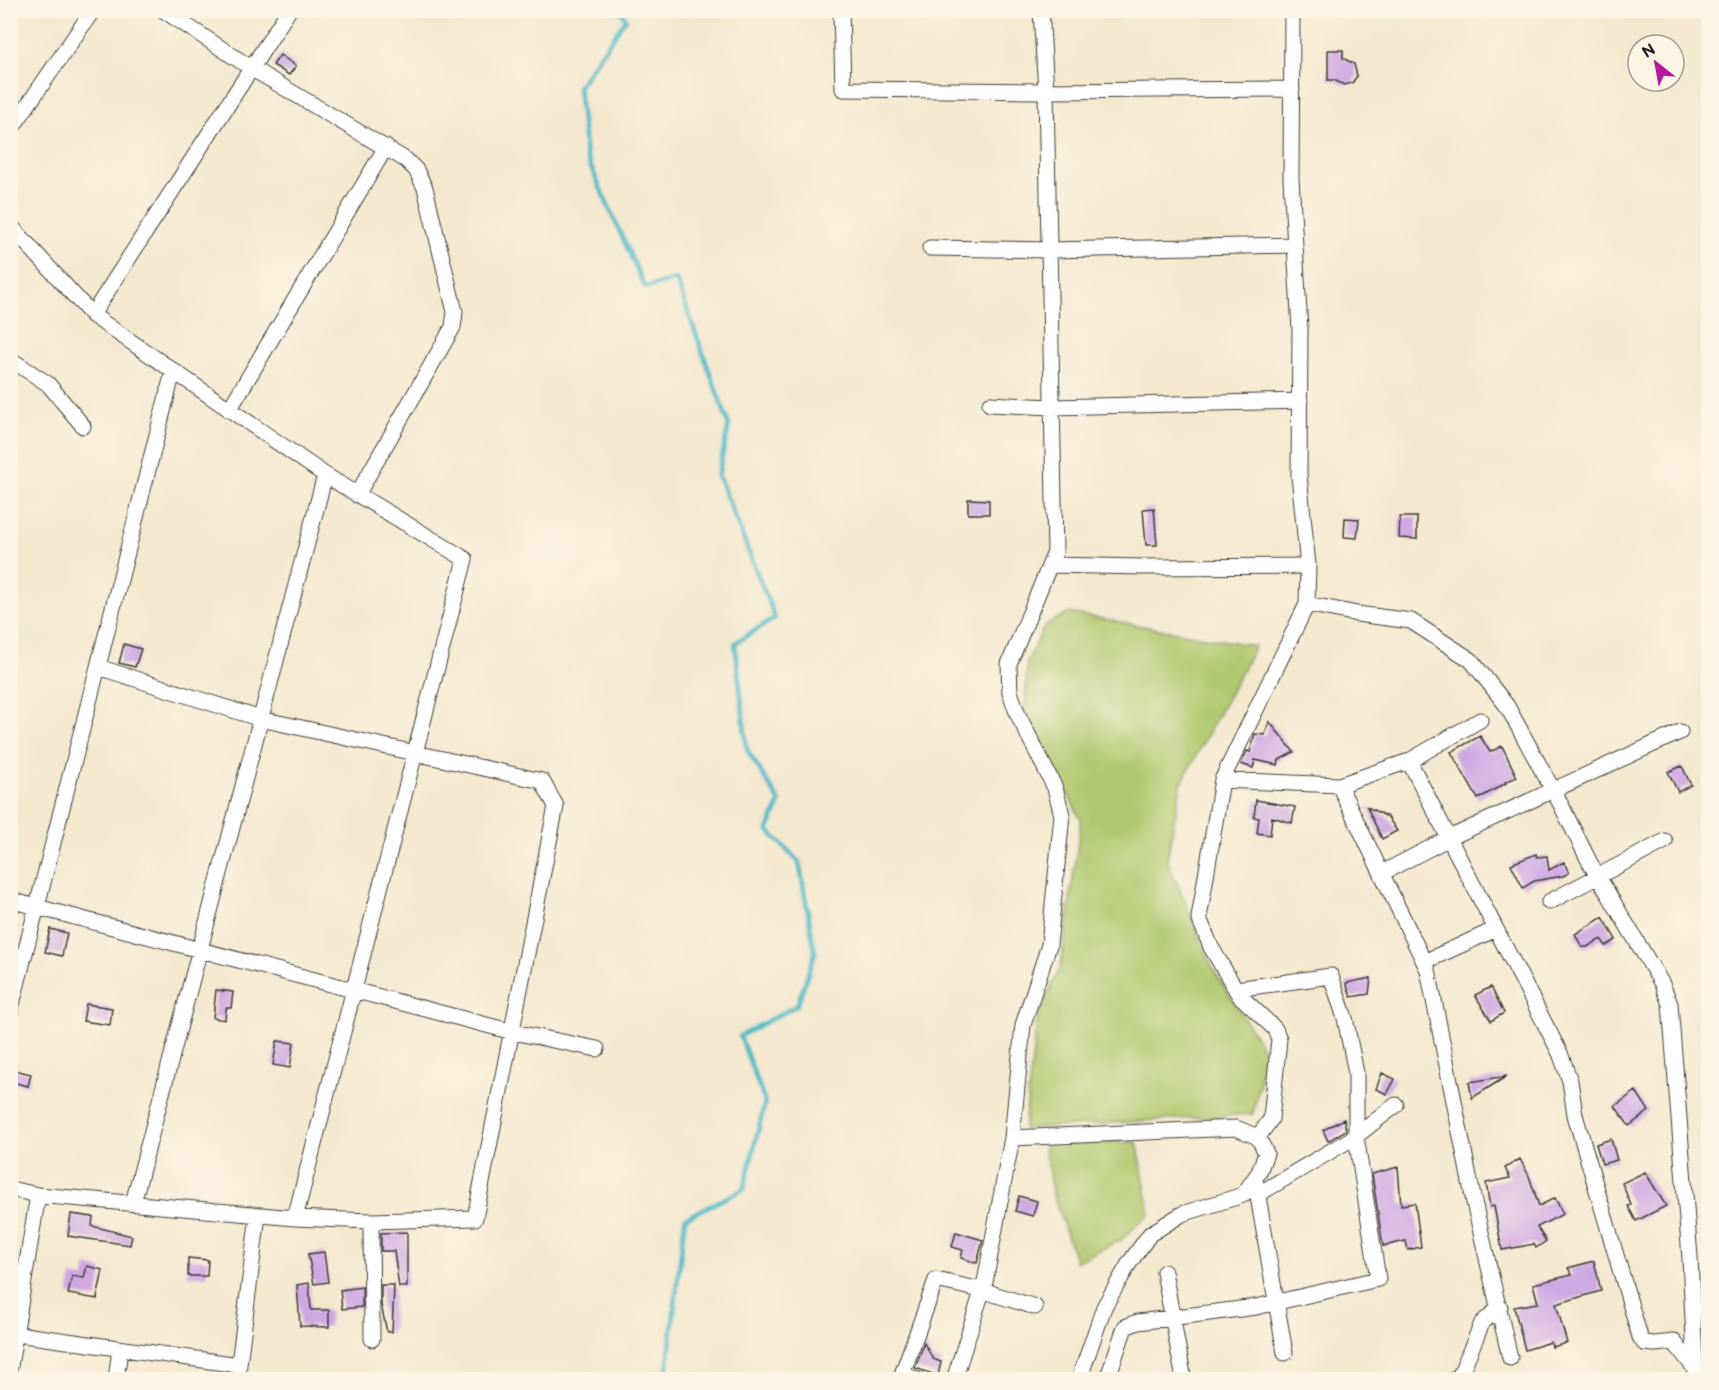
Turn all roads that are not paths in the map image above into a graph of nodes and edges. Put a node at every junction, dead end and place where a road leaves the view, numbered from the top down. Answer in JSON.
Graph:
{"nodes":[{"id":1,"x":93,"y":10,"type":"edge"},
{"id":2,"x":163,"y":10,"type":"edge"},
{"id":3,"x":289,"y":10,"type":"edge"},
{"id":4,"x":842,"y":10,"type":"edge"},
{"id":5,"x":1041,"y":10,"type":"edge"},
{"id":6,"x":1292,"y":10,"type":"edge"},
{"id":7,"x":252,"y":69,"type":"junction"},
{"id":8,"x":1292,"y":89,"type":"junction"},
{"id":9,"x":1046,"y":91,"type":"junction"},
{"id":10,"x":10,"y":131,"type":"edge"},
{"id":11,"x":386,"y":147,"type":"junction"},
{"id":12,"x":10,"y":225,"type":"edge"},
{"id":13,"x":1295,"y":245,"type":"junction"},
{"id":14,"x":930,"y":248,"type":"dead end"},
{"id":15,"x":1050,"y":250,"type":"junction"},
{"id":16,"x":92,"y":315,"type":"junction"},
{"id":17,"x":10,"y":359,"type":"edge"},
{"id":18,"x":172,"y":372,"type":"junction"},
{"id":19,"x":1299,"y":400,"type":"junction"},
{"id":20,"x":990,"y":404,"type":"dead end"},
{"id":21,"x":1052,"y":407,"type":"junction"},
{"id":22,"x":229,"y":410,"type":"junction"},
{"id":23,"x":83,"y":426,"type":"dead end"},
{"id":24,"x":325,"y":476,"type":"junction"},
{"id":25,"x":357,"y":495,"type":"junction"},
{"id":26,"x":1050,"y":564,"type":"junction"},
{"id":27,"x":1308,"y":566,"type":"junction"},
{"id":28,"x":1306,"y":604,"type":"junction"},
{"id":29,"x":98,"y":667,"type":"junction"},
{"id":30,"x":261,"y":719,"type":"junction"},
{"id":31,"x":1480,"y":720,"type":"dead end"},
{"id":32,"x":1680,"y":732,"type":"dead end"},
{"id":33,"x":416,"y":753,"type":"junction"},
{"id":34,"x":1409,"y":761,"type":"junction"},
{"id":35,"x":1222,"y":780,"type":"junction"},
{"id":36,"x":1339,"y":786,"type":"junction"},
{"id":37,"x":1554,"y":791,"type":"junction"},
{"id":38,"x":1449,"y":838,"type":"junction"},
{"id":39,"x":1665,"y":841,"type":"dead end"},
{"id":40,"x":1382,"y":873,"type":"junction"},
{"id":41,"x":1598,"y":878,"type":"junction"},
{"id":42,"x":10,"y":900,"type":"edge"},
{"id":43,"x":1549,"y":902,"type":"dead end"},
{"id":44,"x":37,"y":908,"type":"junction"},
{"id":45,"x":1496,"y":929,"type":"junction"},
{"id":46,"x":200,"y":950,"type":"junction"},
{"id":47,"x":1424,"y":962,"type":"junction"},
{"id":48,"x":1236,"y":989,"type":"junction"},
{"id":49,"x":354,"y":991,"type":"junction"},
{"id":50,"x":10,"y":1012,"type":"edge"},
{"id":51,"x":513,"y":1032,"type":"junction"},
{"id":52,"x":597,"y":1049,"type":"dead end"},
{"id":53,"x":1396,"y":1106,"type":"dead end"},
{"id":54,"x":1356,"y":1136,"type":"junction"},
{"id":55,"x":1258,"y":1137,"type":"junction"},
{"id":56,"x":1012,"y":1138,"type":"junction"},
{"id":57,"x":1255,"y":1179,"type":"junction"},
{"id":58,"x":10,"y":1189,"type":"edge"},
{"id":59,"x":38,"y":1195,"type":"junction"},
{"id":60,"x":1257,"y":1195,"type":"junction"},
{"id":61,"x":133,"y":1203,"type":"junction"},
{"id":62,"x":258,"y":1215,"type":"junction"},
{"id":63,"x":295,"y":1218,"type":"junction"},
{"id":64,"x":371,"y":1221,"type":"junction"},
{"id":65,"x":1164,"y":1272,"type":"dead end"},
{"id":66,"x":981,"y":1290,"type":"junction"},
{"id":67,"x":1276,"y":1302,"type":"junction"},
{"id":68,"x":1035,"y":1307,"type":"dead end"},
{"id":69,"x":1500,"y":1307,"type":"junction"},
{"id":70,"x":1172,"y":1318,"type":"junction"},
{"id":71,"x":13,"y":1334,"type":"edge"},
{"id":72,"x":372,"y":1339,"type":"dead end"},
{"id":73,"x":120,"y":1349,"type":"junction"},
{"id":74,"x":1285,"y":1353,"type":"dead end"},
{"id":75,"x":1510,"y":1358,"type":"dead end"},
{"id":76,"x":10,"y":1366,"type":"edge"},
{"id":77,"x":238,"y":1372,"type":"edge"},
{"id":78,"x":1696,"y":1375,"type":"edge"},
{"id":79,"x":901,"y":1377,"type":"edge"},
{"id":80,"x":116,"y":1380,"type":"edge"},
{"id":81,"x":918,"y":1380,"type":"edge"},
{"id":82,"x":954,"y":1380,"type":"edge"},
{"id":83,"x":1079,"y":1380,"type":"edge"},
{"id":84,"x":1107,"y":1380,"type":"edge"},
{"id":85,"x":1184,"y":1380,"type":"edge"},
{"id":86,"x":1453,"y":1380,"type":"edge"}],
"edges":[{"from":1,"to":10,"type":"street"},
{"from":2,"to":7,"type":"street"},
{"from":3,"to":7,"type":"street"},
{"from":4,"to":9,"type":"street"},
{"from":5,"to":9,"type":"street"},
{"from":6,"to":8,"type":"street"},
{"from":7,"to":11,"type":"street"},
{"from":7,"to":16,"type":"street"},
{"from":8,"to":9,"type":"street"},
{"from":8,"to":13,"type":"street"},
{"from":9,"to":15,"type":"street"},
{"from":11,"to":22,"type":"street"},
{"from":11,"to":25,"type":"street"},
{"from":12,"to":16,"type":"street"},
{"from":13,"to":15,"type":"street"},
{"from":13,"to":19,"type":"street"},
{"from":14,"to":15,"type":"street"},
{"from":15,"to":21,"type":"street"},
{"from":16,"to":18,"type":"street"},
{"from":17,"to":23,"type":"street"},
{"from":18,"to":22,"type":"street"},
{"from":18,"to":29,"type":"street"},
{"from":19,"to":21,"type":"street"},
{"from":19,"to":27,"type":"street"},
{"from":20,"to":21,"type":"street"},
{"from":21,"to":26,"type":"street"},
{"from":22,"to":24,"type":"street"},
{"from":24,"to":25,"type":"street"},
{"from":24,"to":30,"type":"street"},
{"from":25,"to":33,"type":"street"},
{"from":26,"to":27,"type":"street"},
{"from":26,"to":56,"type":"street"},
{"from":27,"to":28,"type":"street"},
{"from":28,"to":35,"type":"street"},
{"from":28,"to":37,"type":"street"},
{"from":29,"to":30,"type":"street"},
{"from":29,"to":44,"type":"street"},
{"from":30,"to":33,"type":"street"},
{"from":30,"to":46,"type":"street"},
{"from":31,"to":34,"type":"street"},
{"from":32,"to":37,"type":"street"},
{"from":33,"to":49,"type":"street"},
{"from":33,"to":51,"type":"street"},
{"from":34,"to":36,"type":"street"},
{"from":34,"to":38,"type":"street"},
{"from":35,"to":36,"type":"street"},
{"from":35,"to":48,"type":"street"},
{"from":36,"to":40,"type":"street"},
{"from":37,"to":38,"type":"street"},
{"from":37,"to":41,"type":"street"},
{"from":38,"to":40,"type":"street"},
{"from":38,"to":45,"type":"street"},
{"from":39,"to":41,"type":"street"},
{"from":40,"to":47,"type":"street"},
{"from":41,"to":43,"type":"street"},
{"from":41,"to":78,"type":"street"},
{"from":42,"to":44,"type":"street"},
{"from":44,"to":46,"type":"street"},
{"from":44,"to":50,"type":"street"},
{"from":45,"to":47,"type":"street"},
{"from":45,"to":78,"type":"street"},
{"from":46,"to":49,"type":"street"},
{"from":46,"to":61,"type":"street"},
{"from":47,"to":69,"type":"street"},
{"from":48,"to":54,"type":"street"},
{"from":48,"to":55,"type":"street"},
{"from":49,"to":51,"type":"street"},
{"from":49,"to":63,"type":"street"},
{"from":51,"to":52,"type":"street"},
{"from":51,"to":64,"type":"street"},
{"from":53,"to":54,"type":"street"},
{"from":54,"to":60,"type":"street"},
{"from":54,"to":67,"type":"street"},
{"from":55,"to":56,"type":"street"},
{"from":55,"to":57,"type":"street"},
{"from":56,"to":66,"type":"street"},
{"from":57,"to":60,"type":"street"},
{"from":57,"to":83,"type":"street"},
{"from":58,"to":59,"type":"street"},
{"from":59,"to":61,"type":"street"},
{"from":59,"to":71,"type":"street"},
{"from":60,"to":67,"type":"street"},
{"from":61,"to":62,"type":"street"},
{"from":62,"to":63,"type":"street"},
{"from":62,"to":77,"type":"street"},
{"from":63,"to":64,"type":"street"},
{"from":64,"to":72,"type":"street"},
{"from":65,"to":70,"type":"street"},
{"from":66,"to":68,"type":"street"},
{"from":66,"to":79,"type":"street"},
{"from":66,"to":82,"type":"street"},
{"from":67,"to":70,"type":"street"},
{"from":67,"to":74,"type":"street"},
{"from":69,"to":75,"type":"street"},
{"from":69,"to":86,"type":"street"},
{"from":70,"to":84,"type":"street"},
{"from":70,"to":85,"type":"street"},
{"from":71,"to":73,"type":"street"},
{"from":71,"to":76,"type":"street"},
{"from":73,"to":77,"type":"street"},
{"from":73,"to":80,"type":"street"},
{"from":79,"to":81,"type":"street"}]}
